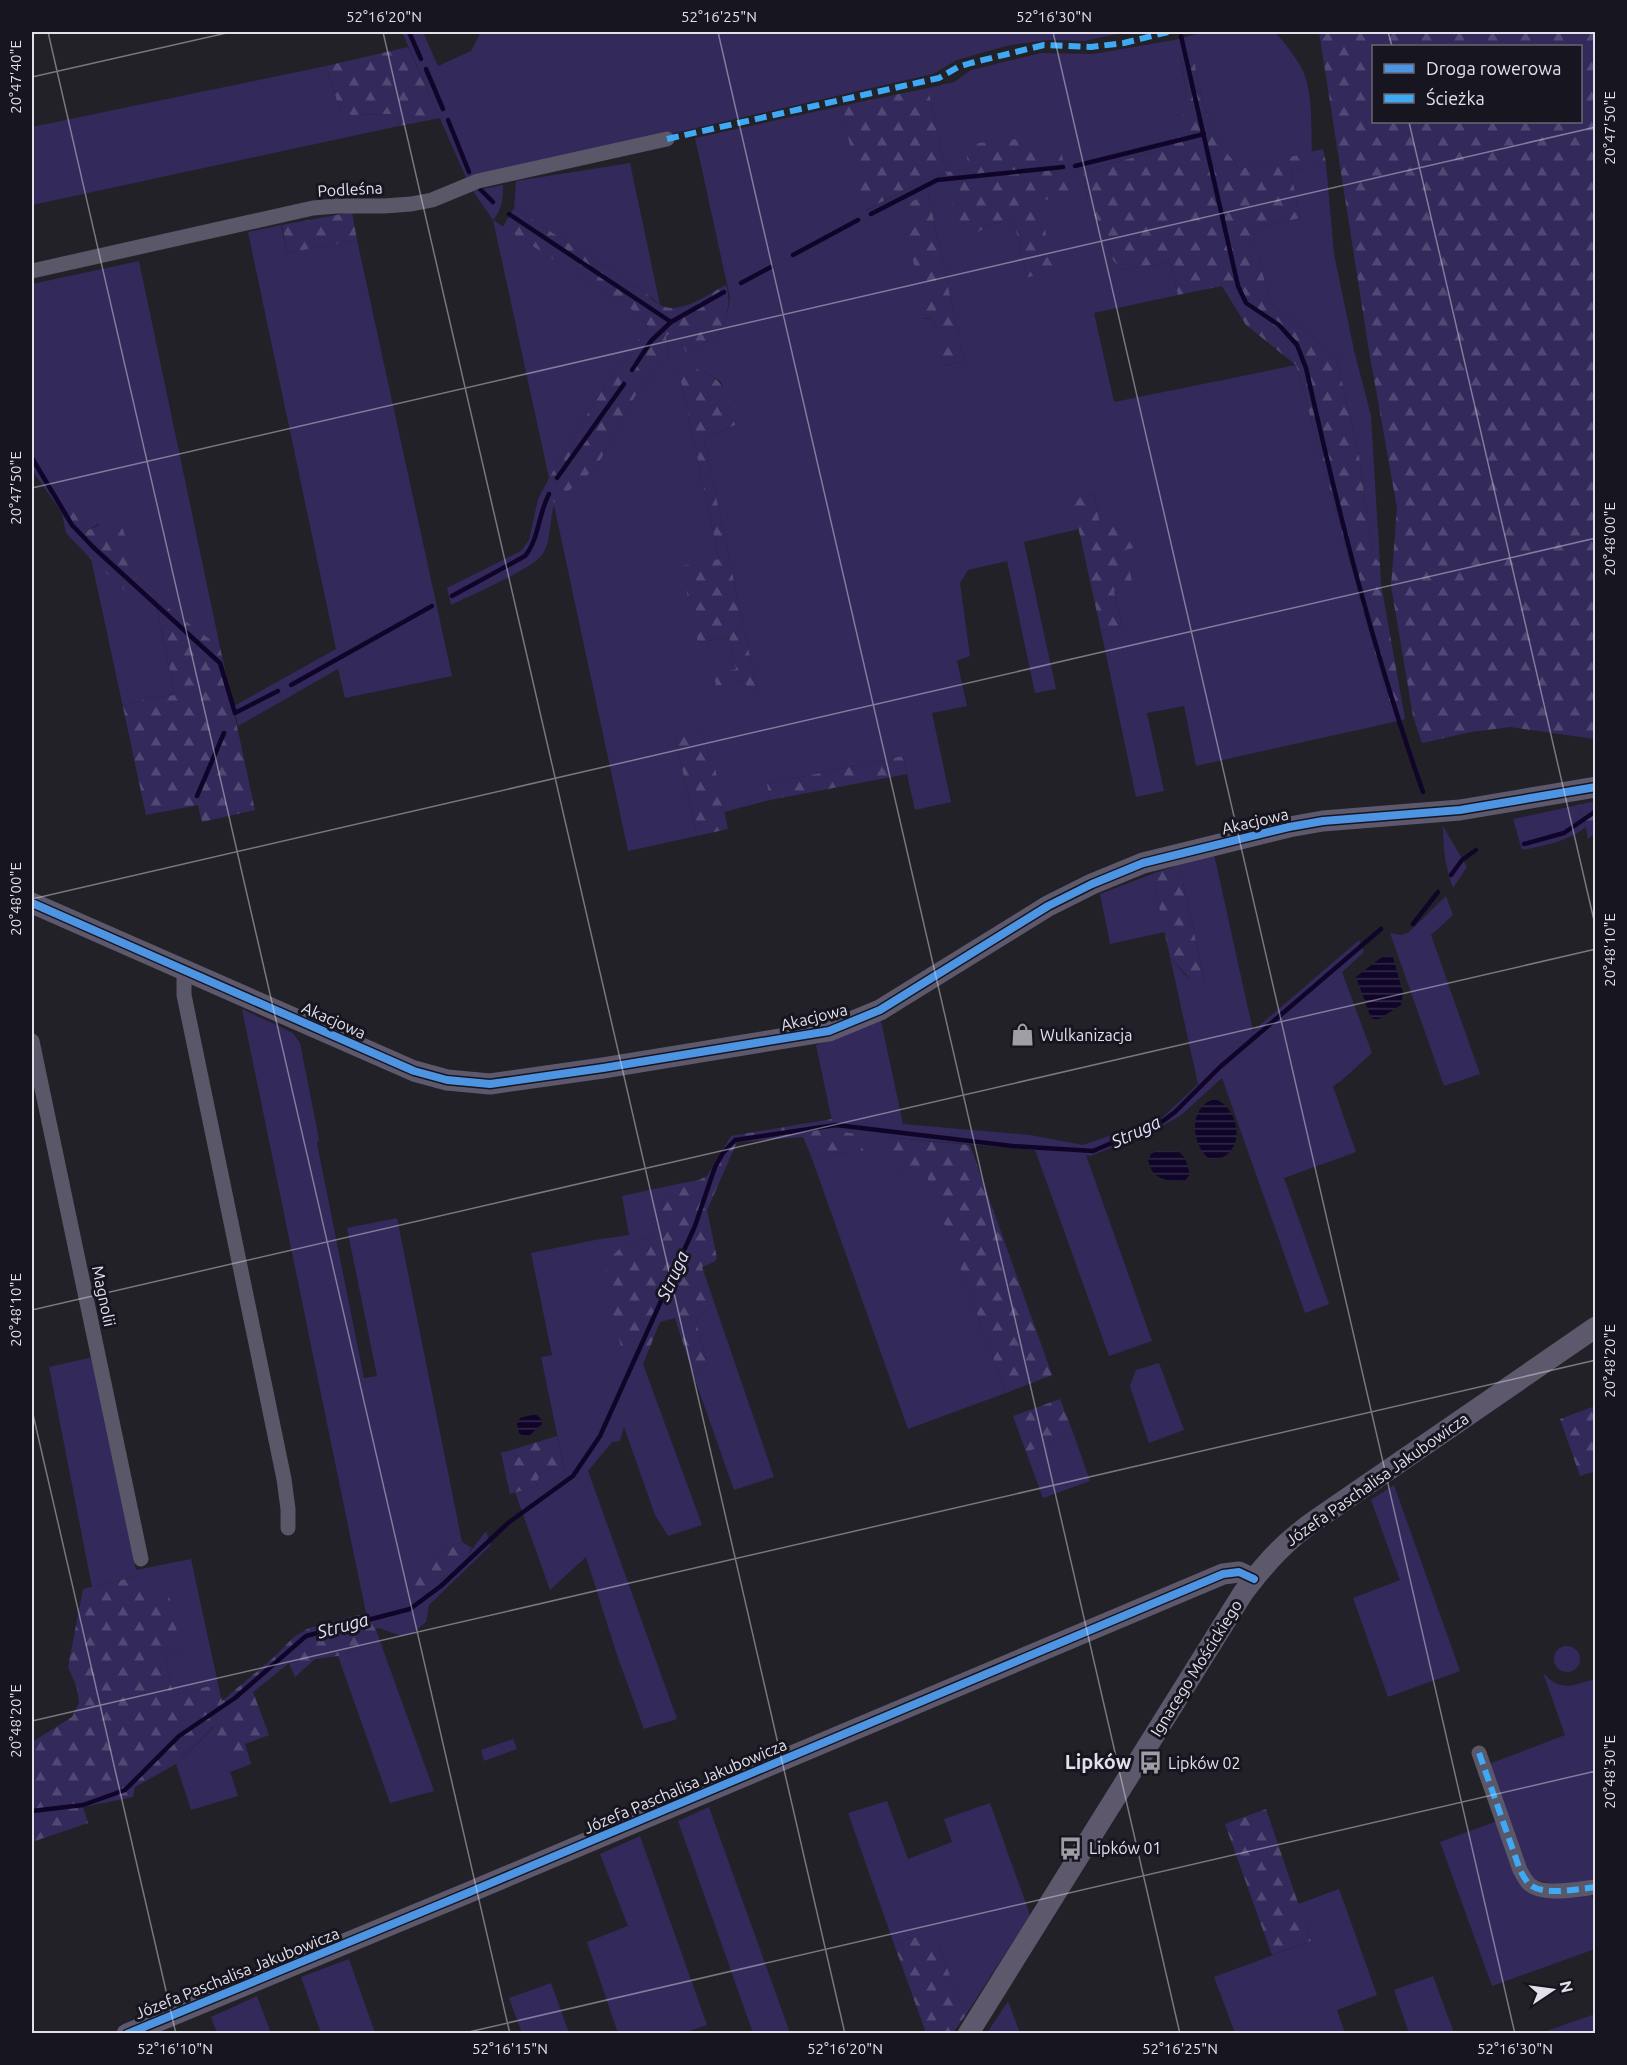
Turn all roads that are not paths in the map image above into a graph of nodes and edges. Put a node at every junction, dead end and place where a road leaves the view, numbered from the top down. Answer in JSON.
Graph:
{"nodes":[{"id":1,"x":668,"y":139,"type":"dead end"},
{"id":2,"x":32,"y":271,"type":"edge"},
{"id":3,"x":1596,"y":787,"type":"edge"},
{"id":4,"x":32,"y":903,"type":"edge"},
{"id":5,"x":184,"y":971,"type":"junction"},
{"id":6,"x":32,"y":1041,"type":"edge"},
{"id":7,"x":1596,"y":1327,"type":"edge"},
{"id":8,"x":288,"y":1528,"type":"dead end"},
{"id":9,"x":141,"y":1559,"type":"dead end"},
{"id":10,"x":1254,"y":1579,"type":"junction"},
{"id":11,"x":1479,"y":1753,"type":"dead end"},
{"id":12,"x":1596,"y":1887,"type":"edge"},
{"id":13,"x":127,"y":2034,"type":"edge"},
{"id":14,"x":968,"y":2034,"type":"edge"}],
"edges":[{"from":1,"to":2,"type":"street","name":"Podleśna"},
{"from":3,"to":5,"type":"street","name":"Akacjowa"},
{"from":4,"to":5,"type":"street","name":"Akacjowa"},
{"from":5,"to":8,"type":"street"},
{"from":6,"to":9,"type":"street","name":"Magnolii"},
{"from":7,"to":10,"type":"street","name":"Józefa Paschalisa Jakubowicza"},
{"from":10,"to":13,"type":"street","name":"Józefa Paschalisa Jakubowicza"},
{"from":10,"to":14,"type":"street","name":"Ignacego Mościckiego"},
{"from":11,"to":12,"type":"street"}]}
